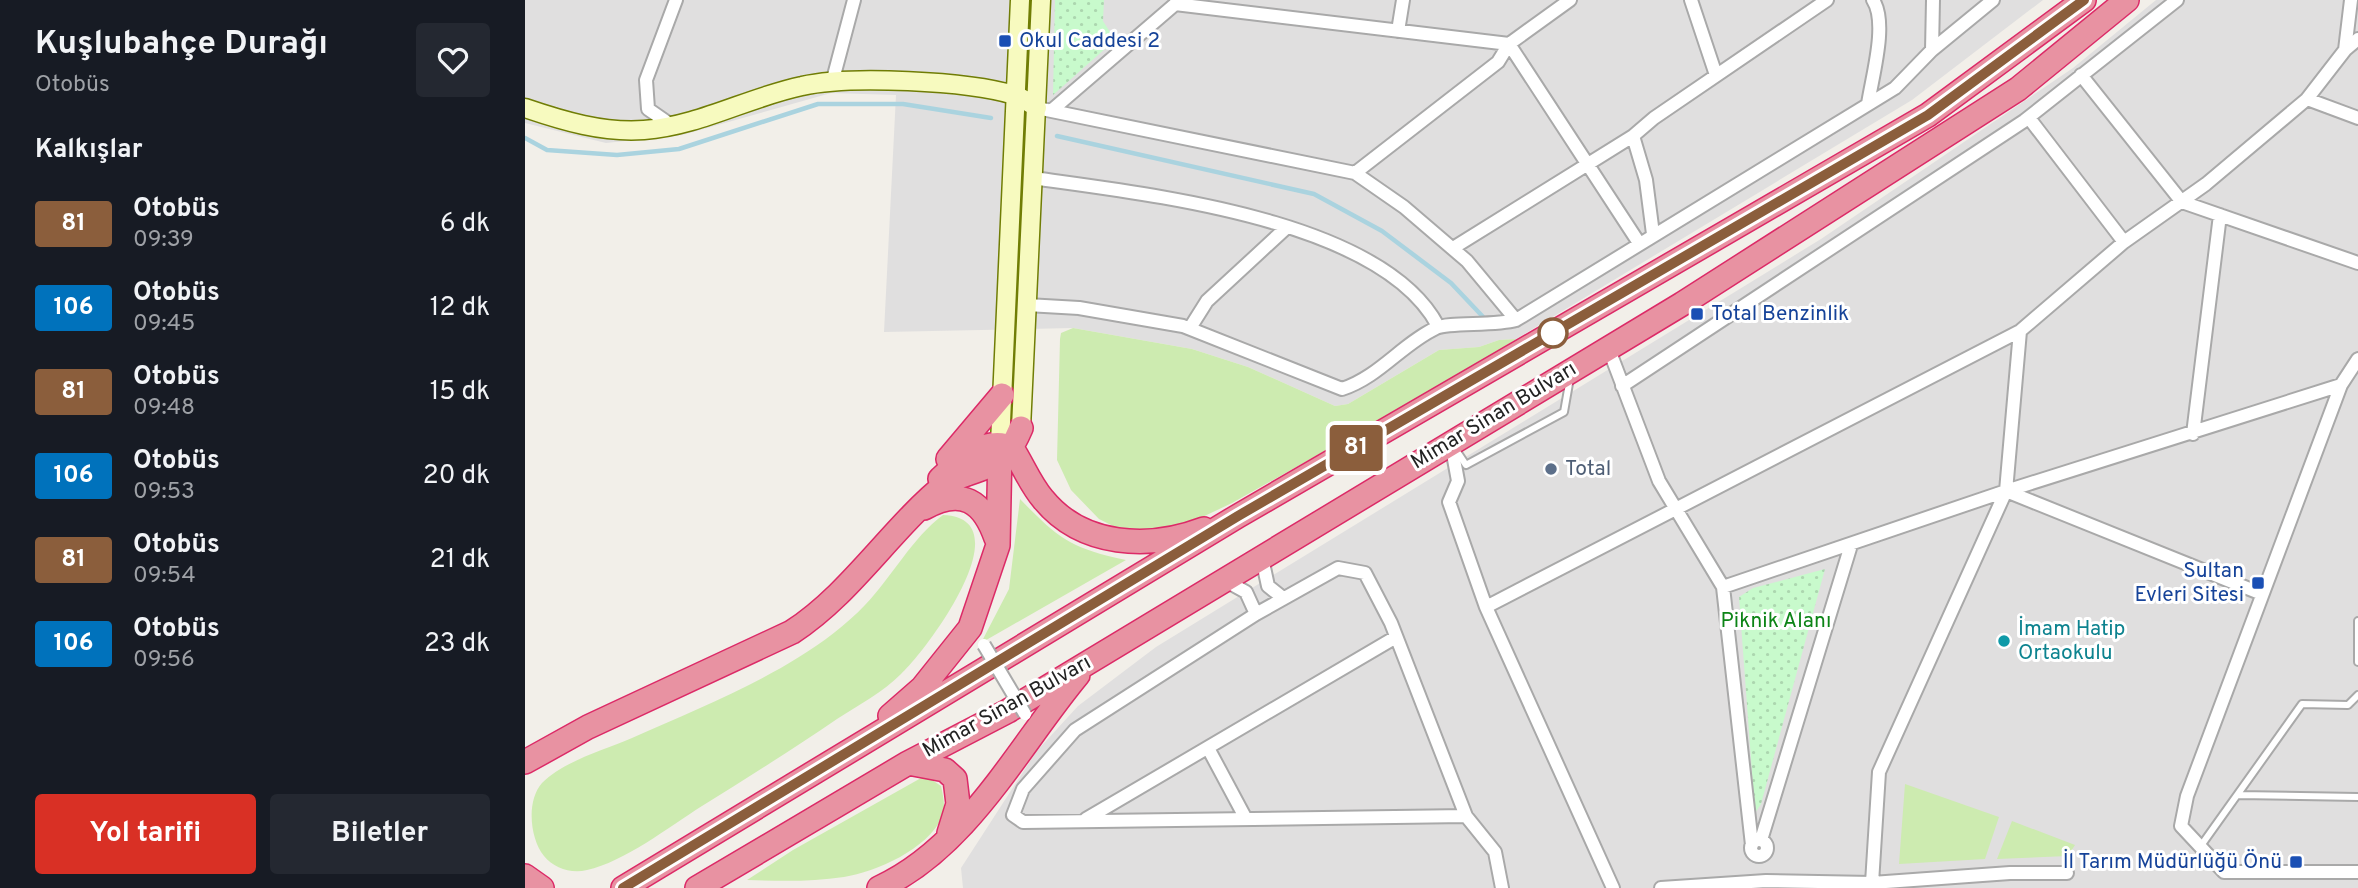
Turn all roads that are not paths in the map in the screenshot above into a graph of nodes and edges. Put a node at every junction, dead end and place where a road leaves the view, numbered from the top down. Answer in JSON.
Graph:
{"nodes":[{"id":1,"x":676,"y":0,"type":"edge"},
{"id":2,"x":854,"y":0,"type":"edge"},
{"id":3,"x":1020,"y":0,"type":"edge"},
{"id":4,"x":1041,"y":0,"type":"edge"},
{"id":5,"x":1403,"y":0,"type":"edge"},
{"id":6,"x":1570,"y":0,"type":"edge"},
{"id":7,"x":1691,"y":0,"type":"edge"},
{"id":8,"x":1827,"y":0,"type":"edge"},
{"id":9,"x":1873,"y":0,"type":"edge"},
{"id":10,"x":1934,"y":0,"type":"edge"},
{"id":11,"x":1993,"y":0,"type":"edge"},
{"id":12,"x":2084,"y":0,"type":"edge"},
{"id":13,"x":2127,"y":0,"type":"edge"},
{"id":14,"x":2177,"y":0,"type":"edge"},
{"id":15,"x":2351,"y":0,"type":"edge"},
{"id":16,"x":1177,"y":2,"type":"edge"},
{"id":17,"x":1398,"y":31,"type":"junction"},
{"id":18,"x":2358,"y":39,"type":"edge"},
{"id":19,"x":1509,"y":44,"type":"junction"},
{"id":20,"x":1932,"y":50,"type":"junction"},
{"id":21,"x":2345,"y":50,"type":"junction"},
{"id":22,"x":1716,"y":75,"type":"junction"},
{"id":23,"x":2081,"y":75,"type":"junction"},
{"id":24,"x":832,"y":83,"type":"junction"},
{"id":25,"x":1015,"y":95,"type":"junction"},
{"id":26,"x":2307,"y":99,"type":"junction"},
{"id":27,"x":1868,"y":104,"type":"junction"},
{"id":28,"x":525,"y":108,"type":"edge"},
{"id":29,"x":1044,"y":109,"type":"junction"},
{"id":30,"x":2029,"y":118,"type":"junction"},
{"id":31,"x":2358,"y":118,"type":"edge"},
{"id":32,"x":671,"y":125,"type":"junction"},
{"id":33,"x":1633,"y":136,"type":"junction"},
{"id":34,"x":1587,"y":163,"type":"junction"},
{"id":35,"x":1355,"y":173,"type":"junction"},
{"id":36,"x":1033,"y":178,"type":"junction"},
{"id":37,"x":2182,"y":202,"type":"junction"},
{"id":38,"x":2220,"y":215,"type":"junction"},
{"id":39,"x":1286,"y":228,"type":"junction"},
{"id":40,"x":1653,"y":234,"type":"junction"},
{"id":41,"x":1639,"y":243,"type":"junction"},
{"id":42,"x":2124,"y":243,"type":"junction"},
{"id":43,"x":1453,"y":248,"type":"junction"},
{"id":44,"x":2358,"y":263,"type":"edge"},
{"id":45,"x":1027,"y":305,"type":"junction"},
{"id":46,"x":1516,"y":320,"type":"junction"},
{"id":47,"x":1438,"y":326,"type":"junction"},
{"id":48,"x":1190,"y":328,"type":"junction"},
{"id":49,"x":2020,"y":331,"type":"junction"},
{"id":50,"x":1608,"y":347,"type":"junction"},
{"id":51,"x":2358,"y":359,"type":"edge"},
{"id":52,"x":1571,"y":368,"type":"junction"},
{"id":53,"x":1622,"y":386,"type":"junction"},
{"id":54,"x":2341,"y":386,"type":"junction"},
{"id":55,"x":1002,"y":395,"type":"junction"},
{"id":56,"x":2193,"y":433,"type":"junction"},
{"id":57,"x":1451,"y":443,"type":"junction"},
{"id":58,"x":1008,"y":446,"type":"junction"},
{"id":59,"x":2006,"y":491,"type":"junction"},
{"id":60,"x":1675,"y":508,"type":"junction"},
{"id":61,"x":1238,"y":516,"type":"junction"},
{"id":62,"x":909,"y":517,"type":"junction"},
{"id":63,"x":998,"y":545,"type":"junction"},
{"id":64,"x":1851,"y":545,"type":"junction"},
{"id":65,"x":1262,"y":558,"type":"junction"},
{"id":66,"x":1226,"y":581,"type":"junction"},
{"id":67,"x":1723,"y":587,"type":"junction"},
{"id":68,"x":2262,"y":594,"type":"junction"},
{"id":69,"x":1283,"y":598,"type":"junction"},
{"id":70,"x":1486,"y":607,"type":"junction"},
{"id":71,"x":1256,"y":614,"type":"junction"},
{"id":72,"x":2358,"y":621,"type":"edge"},
{"id":73,"x":1396,"y":637,"type":"junction"},
{"id":74,"x":984,"y":645,"type":"dead end"},
{"id":75,"x":1089,"y":662,"type":"junction"},
{"id":76,"x":2358,"y":662,"type":"edge"},
{"id":77,"x":2358,"y":695,"type":"edge"},
{"id":78,"x":1024,"y":714,"type":"dead end"},
{"id":79,"x":1207,"y":748,"type":"junction"},
{"id":80,"x":846,"y":755,"type":"junction"},
{"id":81,"x":525,"y":762,"type":"edge"},
{"id":82,"x":908,"y":763,"type":"junction"},
{"id":83,"x":2238,"y":795,"type":"junction"},
{"id":84,"x":2358,"y":797,"type":"edge"},
{"id":85,"x":1466,"y":816,"type":"junction"},
{"id":86,"x":1246,"y":819,"type":"junction"},
{"id":87,"x":1083,"y":821,"type":"junction"},
{"id":88,"x":1756,"y":843,"type":"junction"},
{"id":89,"x":940,"y":848,"type":"junction"},
{"id":90,"x":2199,"y":848,"type":"junction"},
{"id":91,"x":2358,"y":872,"type":"edge"},
{"id":92,"x":2067,"y":873,"type":"dead end"},
{"id":93,"x":525,"y":876,"type":"edge"},
{"id":94,"x":1766,"y":881,"type":"junction"},
{"id":95,"x":1872,"y":883,"type":"junction"},
{"id":96,"x":542,"y":888,"type":"edge"},
{"id":97,"x":623,"y":888,"type":"edge"},
{"id":98,"x":697,"y":888,"type":"edge"},
{"id":99,"x":879,"y":888,"type":"edge"},
{"id":100,"x":1502,"y":888,"type":"edge"},
{"id":101,"x":1613,"y":888,"type":"edge"},
{"id":102,"x":1661,"y":888,"type":"edge"}],
"edges":[{"from":1,"to":32,"type":"street"},
{"from":2,"to":24,"type":"street"},
{"from":3,"to":25,"type":"street"},
{"from":4,"to":29,"type":"street"},
{"from":5,"to":17,"type":"street"},
{"from":6,"to":19,"type":"street"},
{"from":7,"to":22,"type":"street"},
{"from":8,"to":22,"type":"street"},
{"from":9,"to":27,"type":"street"},
{"from":10,"to":20,"type":"street"},
{"from":11,"to":20,"type":"street"},
{"from":12,"to":61,"type":"highway"},
{"from":13,"to":50,"type":"highway","name":"Mimar Sinan Bulvarı"},
{"from":14,"to":23,"type":"street"},
{"from":15,"to":21,"type":"street"},
{"from":16,"to":17,"type":"street"},
{"from":16,"to":29,"type":"street"},
{"from":17,"to":19,"type":"street"},
{"from":18,"to":21,"type":"street"},
{"from":19,"to":34,"type":"street"},
{"from":19,"to":35,"type":"street"},
{"from":20,"to":27,"type":"street"},
{"from":21,"to":26,"type":"street"},
{"from":22,"to":33,"type":"street"},
{"from":23,"to":30,"type":"street"},
{"from":23,"to":37,"type":"street"},
{"from":24,"to":25,"type":"street"},
{"from":24,"to":32,"type":"street"},
{"from":25,"to":29,"type":"street"},
{"from":25,"to":55,"type":"street"},
{"from":26,"to":31,"type":"street"},
{"from":26,"to":37,"type":"street"},
{"from":27,"to":40,"type":"street"},
{"from":28,"to":32,"type":"street"},
{"from":29,"to":35,"type":"street"},
{"from":29,"to":36,"type":"street"},
{"from":30,"to":42,"type":"street"},
{"from":30,"to":53,"type":"street"},
{"from":33,"to":34,"type":"street"},
{"from":33,"to":40,"type":"street"},
{"from":34,"to":41,"type":"street"},
{"from":34,"to":43,"type":"street"},
{"from":35,"to":43,"type":"street"},
{"from":36,"to":39,"type":"street"},
{"from":36,"to":45,"type":"street"},
{"from":37,"to":38,"type":"street"},
{"from":37,"to":42,"type":"street"},
{"from":38,"to":44,"type":"street"},
{"from":38,"to":56,"type":"street"},
{"from":39,"to":47,"type":"street"},
{"from":39,"to":48,"type":"street"},
{"from":40,"to":41,"type":"street"},
{"from":41,"to":46,"type":"street"},
{"from":42,"to":49,"type":"street"},
{"from":43,"to":46,"type":"street"},
{"from":45,"to":48,"type":"street"},
{"from":45,"to":58,"type":"street"},
{"from":46,"to":47,"type":"street"},
{"from":47,"to":48,"type":"street"},
{"from":49,"to":59,"type":"street"},
{"from":49,"to":60,"type":"street"},
{"from":50,"to":52,"type":"highway","name":"Mimar Sinan Bulvarı"},
{"from":50,"to":53,"type":"street"},
{"from":51,"to":54,"type":"street"},
{"from":52,"to":57,"type":"highway","name":"Mimar Sinan Bulvarı"},
{"from":52,"to":57,"type":"lane"},
{"from":53,"to":60,"type":"street"},
{"from":54,"to":56,"type":"street"},
{"from":54,"to":68,"type":"street"},
{"from":55,"to":58,"type":"street"},
{"from":55,"to":62,"type":"highway"},
{"from":56,"to":59,"type":"street"},
{"from":57,"to":65,"type":"highway","name":"Mimar Sinan Bulvarı"},
{"from":57,"to":70,"type":"street"},
{"from":58,"to":61,"type":"highway"},
{"from":58,"to":62,"type":"highway"},
{"from":58,"to":63,"type":"highway"},
{"from":59,"to":64,"type":"street"},
{"from":59,"to":68,"type":"street"},
{"from":59,"to":95,"type":"street"},
{"from":60,"to":67,"type":"street"},
{"from":60,"to":70,"type":"street"},
{"from":61,"to":80,"type":"highway"},
{"from":62,"to":63,"type":"highway"},
{"from":62,"to":81,"type":"highway"},
{"from":63,"to":80,"type":"highway"},
{"from":64,"to":67,"type":"street"},
{"from":64,"to":88,"type":"street"},
{"from":65,"to":66,"type":"highway","name":"Mimar Sinan Bulvarı"},
{"from":65,"to":69,"type":"street"},
{"from":66,"to":71,"type":"street"},
{"from":66,"to":75,"type":"highway","name":"Mimar Sinan Bulvarı"},
{"from":67,"to":88,"type":"street"},
{"from":68,"to":90,"type":"street"},
{"from":69,"to":71,"type":"street"},
{"from":69,"to":73,"type":"street"},
{"from":70,"to":101,"type":"street"},
{"from":71,"to":87,"type":"street"},
{"from":72,"to":76,"type":"lane"},
{"from":73,"to":79,"type":"street"},
{"from":73,"to":85,"type":"street"},
{"from":74,"to":78,"type":"street","bridge":true},
{"from":75,"to":82,"type":"highway","name":"Mimar Sinan Bulvarı"},
{"from":75,"to":89,"type":"highway"},
{"from":77,"to":83,"type":"lane"},
{"from":79,"to":86,"type":"street"},
{"from":79,"to":87,"type":"street"},
{"from":80,"to":97,"type":"highway"},
{"from":82,"to":89,"type":"highway"},
{"from":82,"to":98,"type":"highway","name":"Mimar Sinan Bulvarı"},
{"from":83,"to":84,"type":"lane"},
{"from":83,"to":90,"type":"lane"},
{"from":85,"to":86,"type":"street"},
{"from":85,"to":100,"type":"street"},
{"from":86,"to":87,"type":"street"},
{"from":88,"to":94,"type":"street"},
{"from":89,"to":99,"type":"highway"},
{"from":90,"to":91,"type":"street"},
{"from":92,"to":95,"type":"street"},
{"from":93,"to":96,"type":"highway"},
{"from":94,"to":95,"type":"street"},
{"from":94,"to":102,"type":"street"}]}
